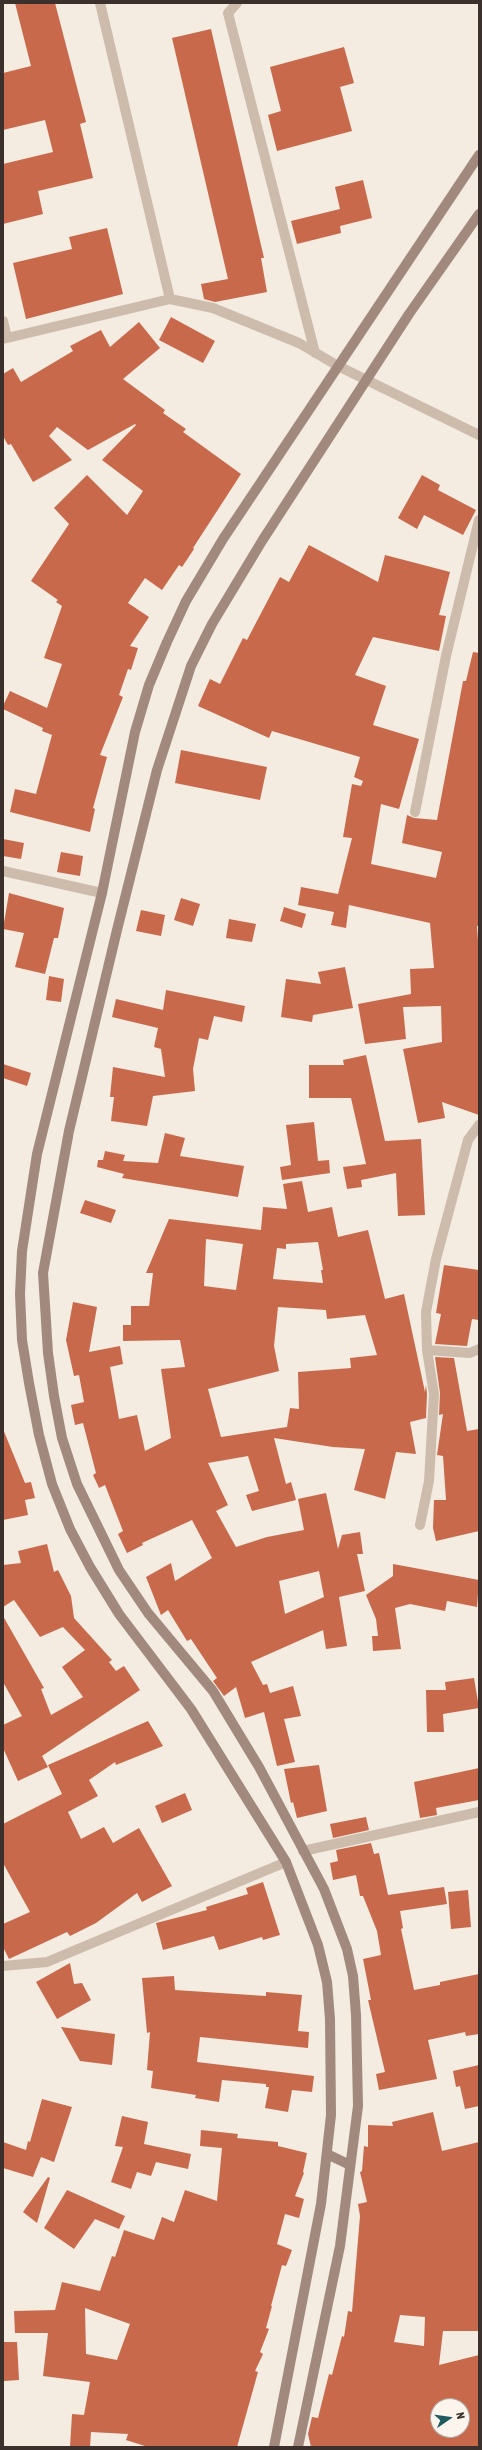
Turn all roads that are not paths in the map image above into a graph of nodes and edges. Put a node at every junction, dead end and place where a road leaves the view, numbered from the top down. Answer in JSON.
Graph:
{"nodes":[{"id":1,"x":100,"y":3,"type":"edge"},
{"id":2,"x":237,"y":3,"type":"edge"},
{"id":3,"x":479,"y":155,"type":"edge"},
{"id":4,"x":479,"y":214,"type":"edge"},
{"id":5,"x":170,"y":298,"type":"junction"},
{"id":6,"x":3,"y":321,"type":"edge"},
{"id":7,"x":5,"y":338,"type":"edge"},
{"id":8,"x":315,"y":352,"type":"junction"},
{"id":9,"x":338,"y":366,"type":"junction"},
{"id":10,"x":367,"y":379,"type":"junction"},
{"id":11,"x":479,"y":435,"type":"edge"},
{"id":12,"x":479,"y":520,"type":"edge"},
{"id":13,"x":415,"y":812,"type":"dead end"},
{"id":14,"x":3,"y":871,"type":"edge"},
{"id":15,"x":102,"y":893,"type":"junction"},
{"id":16,"x":479,"y":1125,"type":"edge"},
{"id":17,"x":479,"y":1349,"type":"edge"},
{"id":18,"x":427,"y":1350,"type":"junction"},
{"id":19,"x":420,"y":1525,"type":"dead end"},
{"id":20,"x":479,"y":1812,"type":"edge"},
{"id":21,"x":303,"y":1851,"type":"junction"},
{"id":22,"x":286,"y":1862,"type":"junction"},
{"id":23,"x":3,"y":1966,"type":"edge"},
{"id":24,"x":327,"y":2154,"type":"junction"},
{"id":25,"x":350,"y":2165,"type":"junction"},
{"id":26,"x":274,"y":2447,"type":"edge"},
{"id":27,"x":298,"y":2447,"type":"edge"}],
"edges":[{"from":1,"to":5,"type":"street"},
{"from":2,"to":8,"type":"street"},
{"from":3,"to":9,"type":"main road"},
{"from":4,"to":10,"type":"main road"},
{"from":5,"to":7,"type":"street"},
{"from":5,"to":8,"type":"street"},
{"from":6,"to":7,"type":"street"},
{"from":8,"to":9,"type":"street"},
{"from":9,"to":10,"type":"street"},
{"from":9,"to":15,"type":"main road"},
{"from":10,"to":11,"type":"street"},
{"from":10,"to":21,"type":"main road"},
{"from":12,"to":13,"type":"street"},
{"from":14,"to":15,"type":"street"},
{"from":15,"to":22,"type":"main road"},
{"from":16,"to":18,"type":"street"},
{"from":17,"to":18,"type":"street"},
{"from":18,"to":19,"type":"street"},
{"from":20,"to":21,"type":"street"},
{"from":21,"to":25,"type":"main road"},
{"from":22,"to":23,"type":"street"},
{"from":22,"to":24,"type":"main road"},
{"from":24,"to":25,"type":"main road"},
{"from":24,"to":26,"type":"main road"},
{"from":25,"to":27,"type":"main road"}]}
